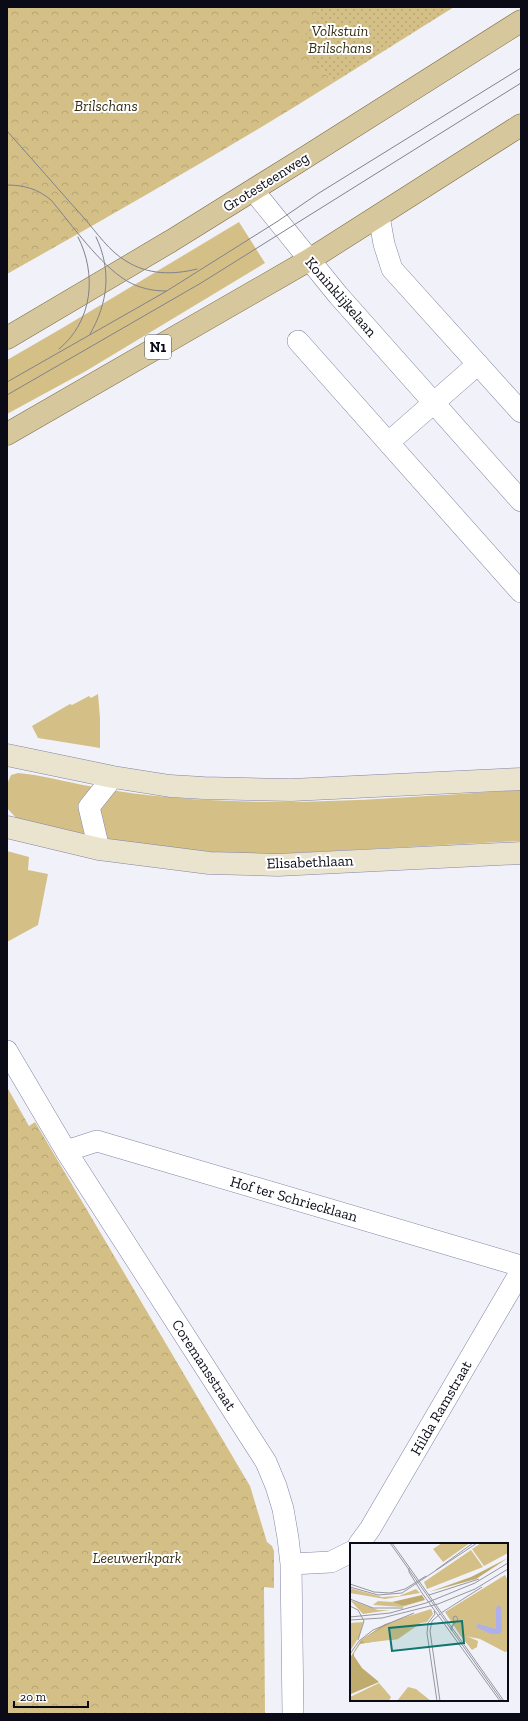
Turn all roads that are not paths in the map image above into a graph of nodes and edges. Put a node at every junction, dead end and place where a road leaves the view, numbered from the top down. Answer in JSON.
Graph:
{"nodes":[{"id":1,"x":521,"y":21,"type":"edge"},
{"id":2,"x":521,"y":126,"type":"edge"},
{"id":3,"x":253,"y":190,"type":"junction"},
{"id":4,"x":379,"y":216,"type":"junction"},
{"id":5,"x":309,"y":260,"type":"junction"},
{"id":6,"x":7,"y":338,"type":"edge"},
{"id":7,"x":298,"y":341,"type":"dead end"},
{"id":8,"x":478,"y":364,"type":"junction"},
{"id":9,"x":434,"y":402,"type":"junction"},
{"id":10,"x":521,"y":412,"type":"edge"},
{"id":11,"x":7,"y":434,"type":"edge"},
{"id":12,"x":388,"y":442,"type":"junction"},
{"id":13,"x":521,"y":501,"type":"edge"},
{"id":14,"x":521,"y":592,"type":"edge"},
{"id":15,"x":7,"y":755,"type":"edge"},
{"id":16,"x":113,"y":777,"type":"junction"},
{"id":17,"x":521,"y":779,"type":"edge"},
{"id":18,"x":7,"y":827,"type":"edge"},
{"id":19,"x":99,"y":850,"type":"junction"},
{"id":20,"x":521,"y":853,"type":"edge"},
{"id":21,"x":7,"y":1051,"type":"edge"},
{"id":22,"x":66,"y":1151,"type":"junction"},
{"id":23,"x":521,"y":1266,"type":"edge"},
{"id":24,"x":521,"y":1271,"type":"edge"},
{"id":25,"x":360,"y":1543,"type":"edge"},
{"id":26,"x":350,"y":1552,"type":"edge"},
{"id":27,"x":291,"y":1564,"type":"junction"},
{"id":28,"x":293,"y":1714,"type":"edge"}],
"edges":[{"from":1,"to":3,"type":"main road","name":"Grotesteenweg"},
{"from":2,"to":4,"type":"main road","number":"N1"},
{"from":3,"to":5,"type":"street","name":"Koninklijkelaan"},
{"from":3,"to":6,"type":"main road","name":"Grotesteenweg"},
{"from":4,"to":5,"type":"main road","number":"N1"},
{"from":4,"to":8,"type":"street"},
{"from":5,"to":9,"type":"street","name":"Koninklijkelaan"},
{"from":5,"to":11,"type":"main road","number":"N1"},
{"from":7,"to":12,"type":"street"},
{"from":8,"to":9,"type":"street"},
{"from":8,"to":10,"type":"street"},
{"from":9,"to":12,"type":"street"},
{"from":9,"to":13,"type":"street","name":"Koninklijkelaan"},
{"from":12,"to":14,"type":"street"},
{"from":15,"to":16,"type":"main road"},
{"from":16,"to":17,"type":"main road"},
{"from":16,"to":19,"type":"street"},
{"from":18,"to":19,"type":"main road","name":"Elisabethlaan"},
{"from":19,"to":20,"type":"main road","name":"Elisabethlaan"},
{"from":21,"to":22,"type":"street","name":"Coremansstraat"},
{"from":22,"to":23,"type":"street","name":"Hof ter Schriecklaan"},
{"from":22,"to":27,"type":"street","name":"Coremansstraat"},
{"from":24,"to":25,"type":"street","name":"Hilda Ramstraat"},
{"from":26,"to":27,"type":"street"},
{"from":27,"to":28,"type":"street","name":"Coremansstraat"}]}
